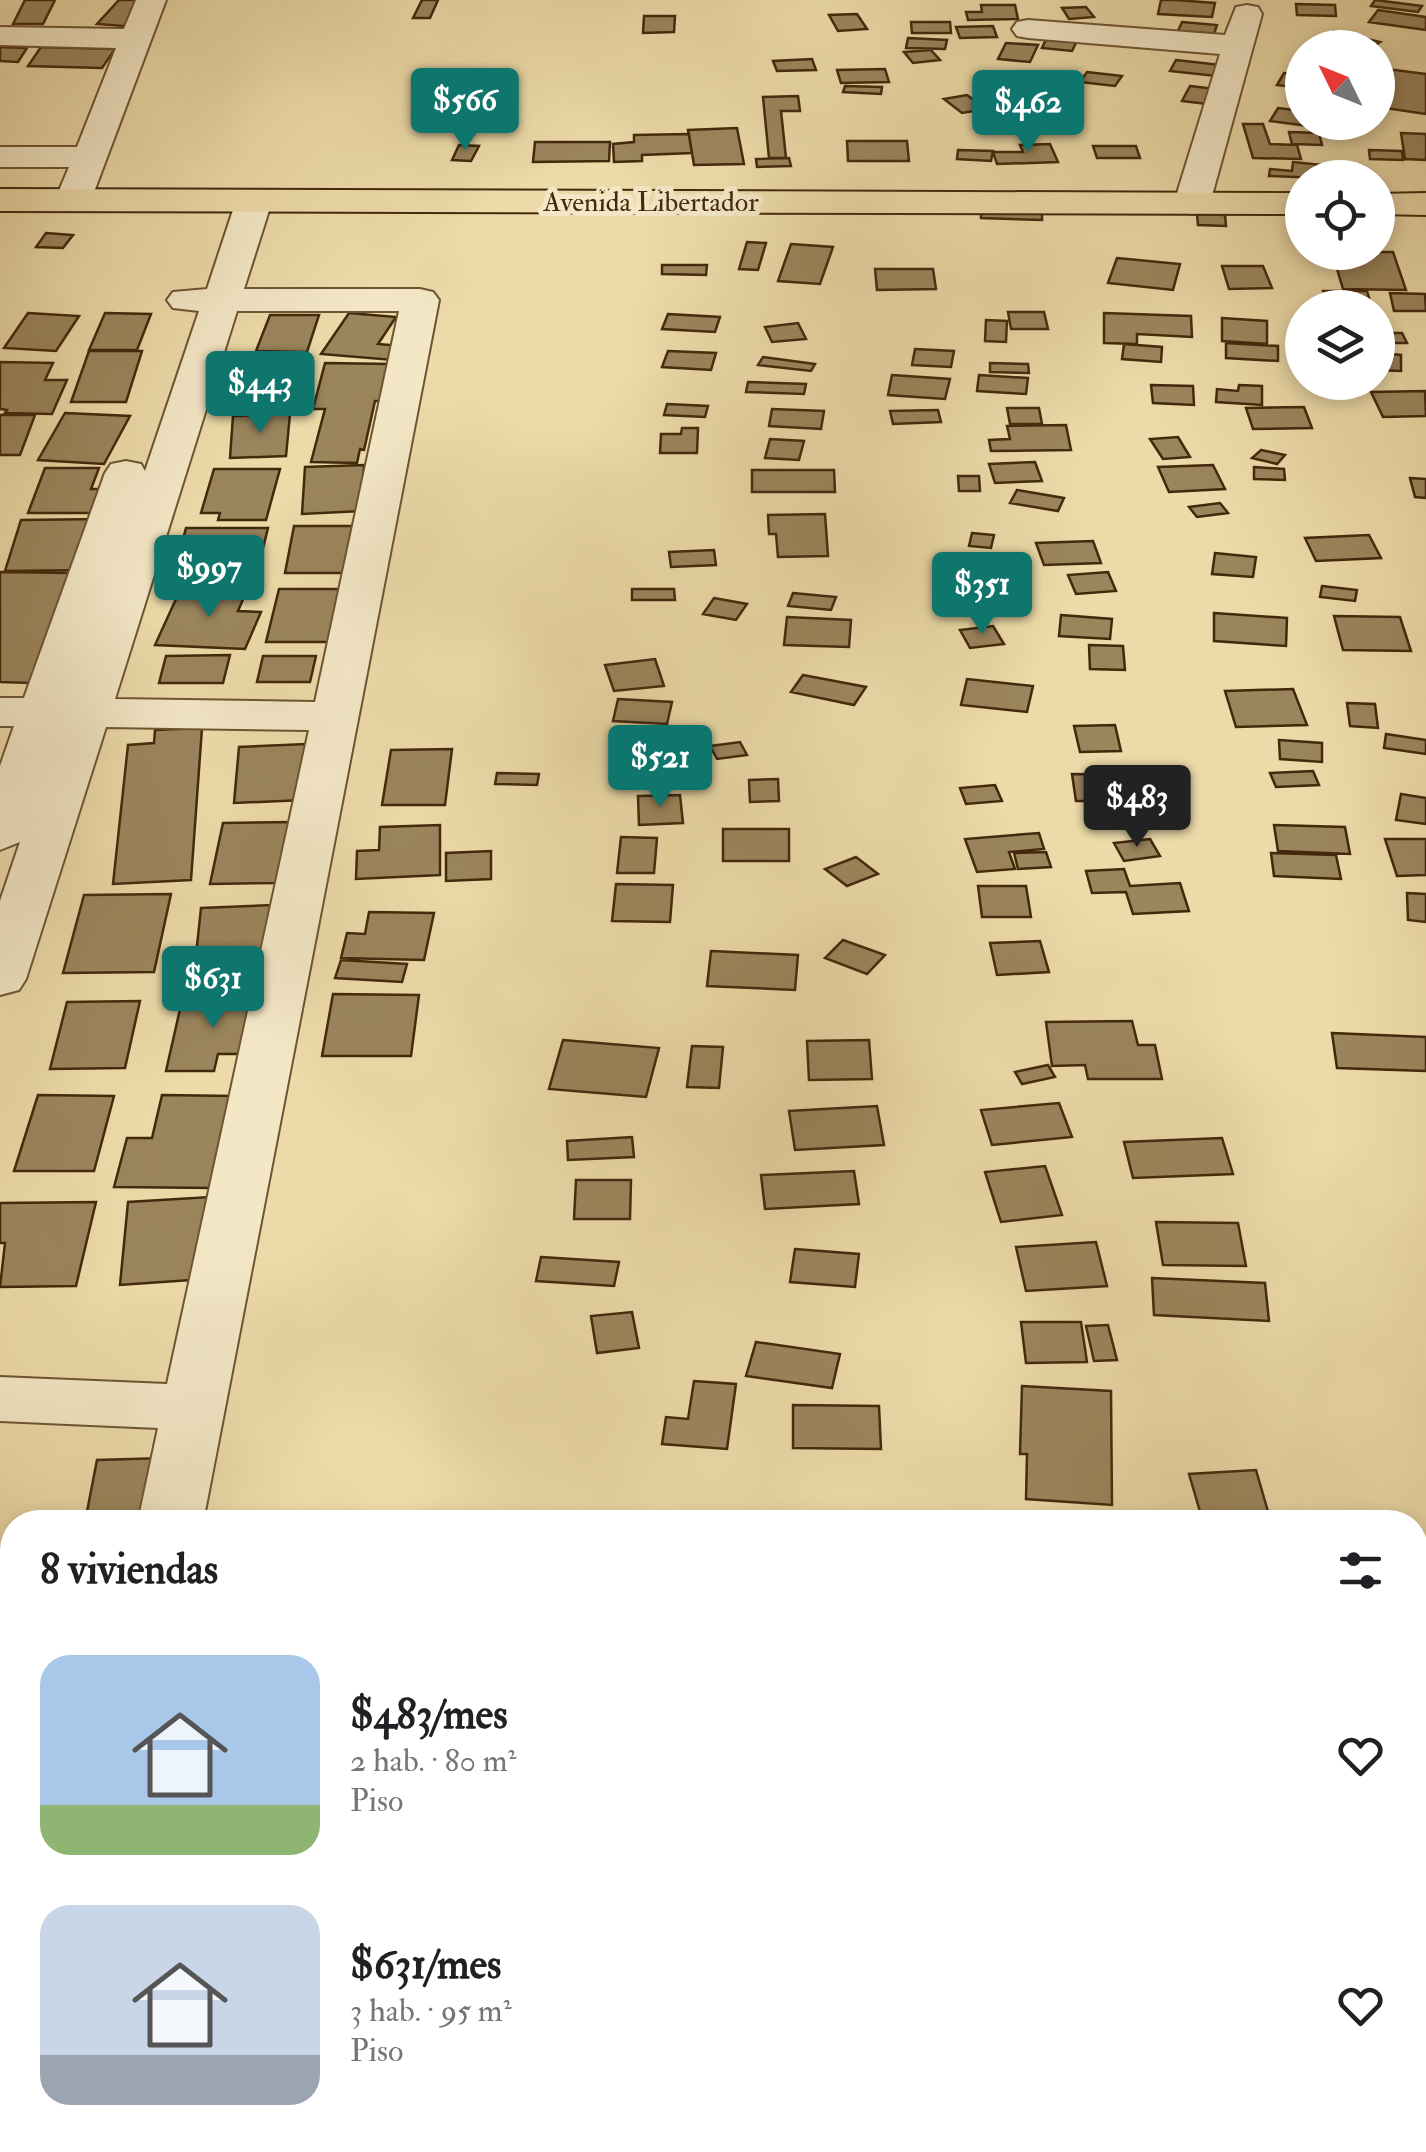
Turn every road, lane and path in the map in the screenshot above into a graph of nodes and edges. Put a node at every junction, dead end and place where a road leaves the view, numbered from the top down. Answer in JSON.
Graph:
{"nodes":[{"id":1,"x":150,"y":0,"type":"edge"},
{"id":2,"x":1248,"y":10,"type":"dead end"},
{"id":3,"x":1028,"y":28,"type":"dead end"},
{"id":4,"x":0,"y":36,"type":"edge"},
{"id":5,"x":136,"y":39,"type":"junction"},
{"id":6,"x":1238,"y":46,"type":"junction"},
{"id":7,"x":0,"y":157,"type":"edge"},
{"id":8,"x":90,"y":157,"type":"junction"},
{"id":9,"x":0,"y":200,"type":"edge"},
{"id":10,"x":73,"y":200,"type":"junction"},
{"id":11,"x":237,"y":201,"type":"junction"},
{"id":12,"x":1192,"y":203,"type":"junction"},
{"id":13,"x":1285,"y":204,"type":"edge"},
{"id":14,"x":1395,"y":204,"type":"edge"},
{"id":15,"x":1426,"y":204,"type":"edge"},
{"id":16,"x":204,"y":300,"type":"junction"},
{"id":17,"x":43,"y":712,"type":"edge"},
{"id":18,"x":335,"y":716,"type":"junction"},
{"id":19,"x":0,"y":835,"type":"edge"},
{"id":20,"x":0,"y":979,"type":"edge"},
{"id":21,"x":0,"y":1399,"type":"edge"},
{"id":22,"x":194,"y":1407,"type":"junction"},
{"id":23,"x":173,"y":1510,"type":"edge"}],
"edges":[{"from":1,"to":5,"type":"street"},
{"from":2,"to":6,"type":"street"},
{"from":3,"to":6,"type":"street"},
{"from":4,"to":5,"type":"street"},
{"from":5,"to":8,"type":"street"},
{"from":6,"to":12,"type":"street"},
{"from":7,"to":8,"type":"street"},
{"from":8,"to":10,"type":"street"},
{"from":9,"to":10,"type":"highway","name":"Avenida Libertador"},
{"from":10,"to":11,"type":"highway","name":"Avenida Libertador"},
{"from":11,"to":12,"type":"highway","name":"Avenida Libertador"},
{"from":11,"to":16,"type":"street"},
{"from":12,"to":13,"type":"highway","name":"Avenida Libertador"},
{"from":14,"to":15,"type":"highway"},
{"from":16,"to":17,"type":"street"},
{"from":16,"to":18,"type":"street"},
{"from":17,"to":18,"type":"street"},
{"from":17,"to":19,"type":"street"},
{"from":17,"to":20,"type":"street"},
{"from":18,"to":22,"type":"street"},
{"from":21,"to":22,"type":"street"},
{"from":22,"to":23,"type":"street"}]}
